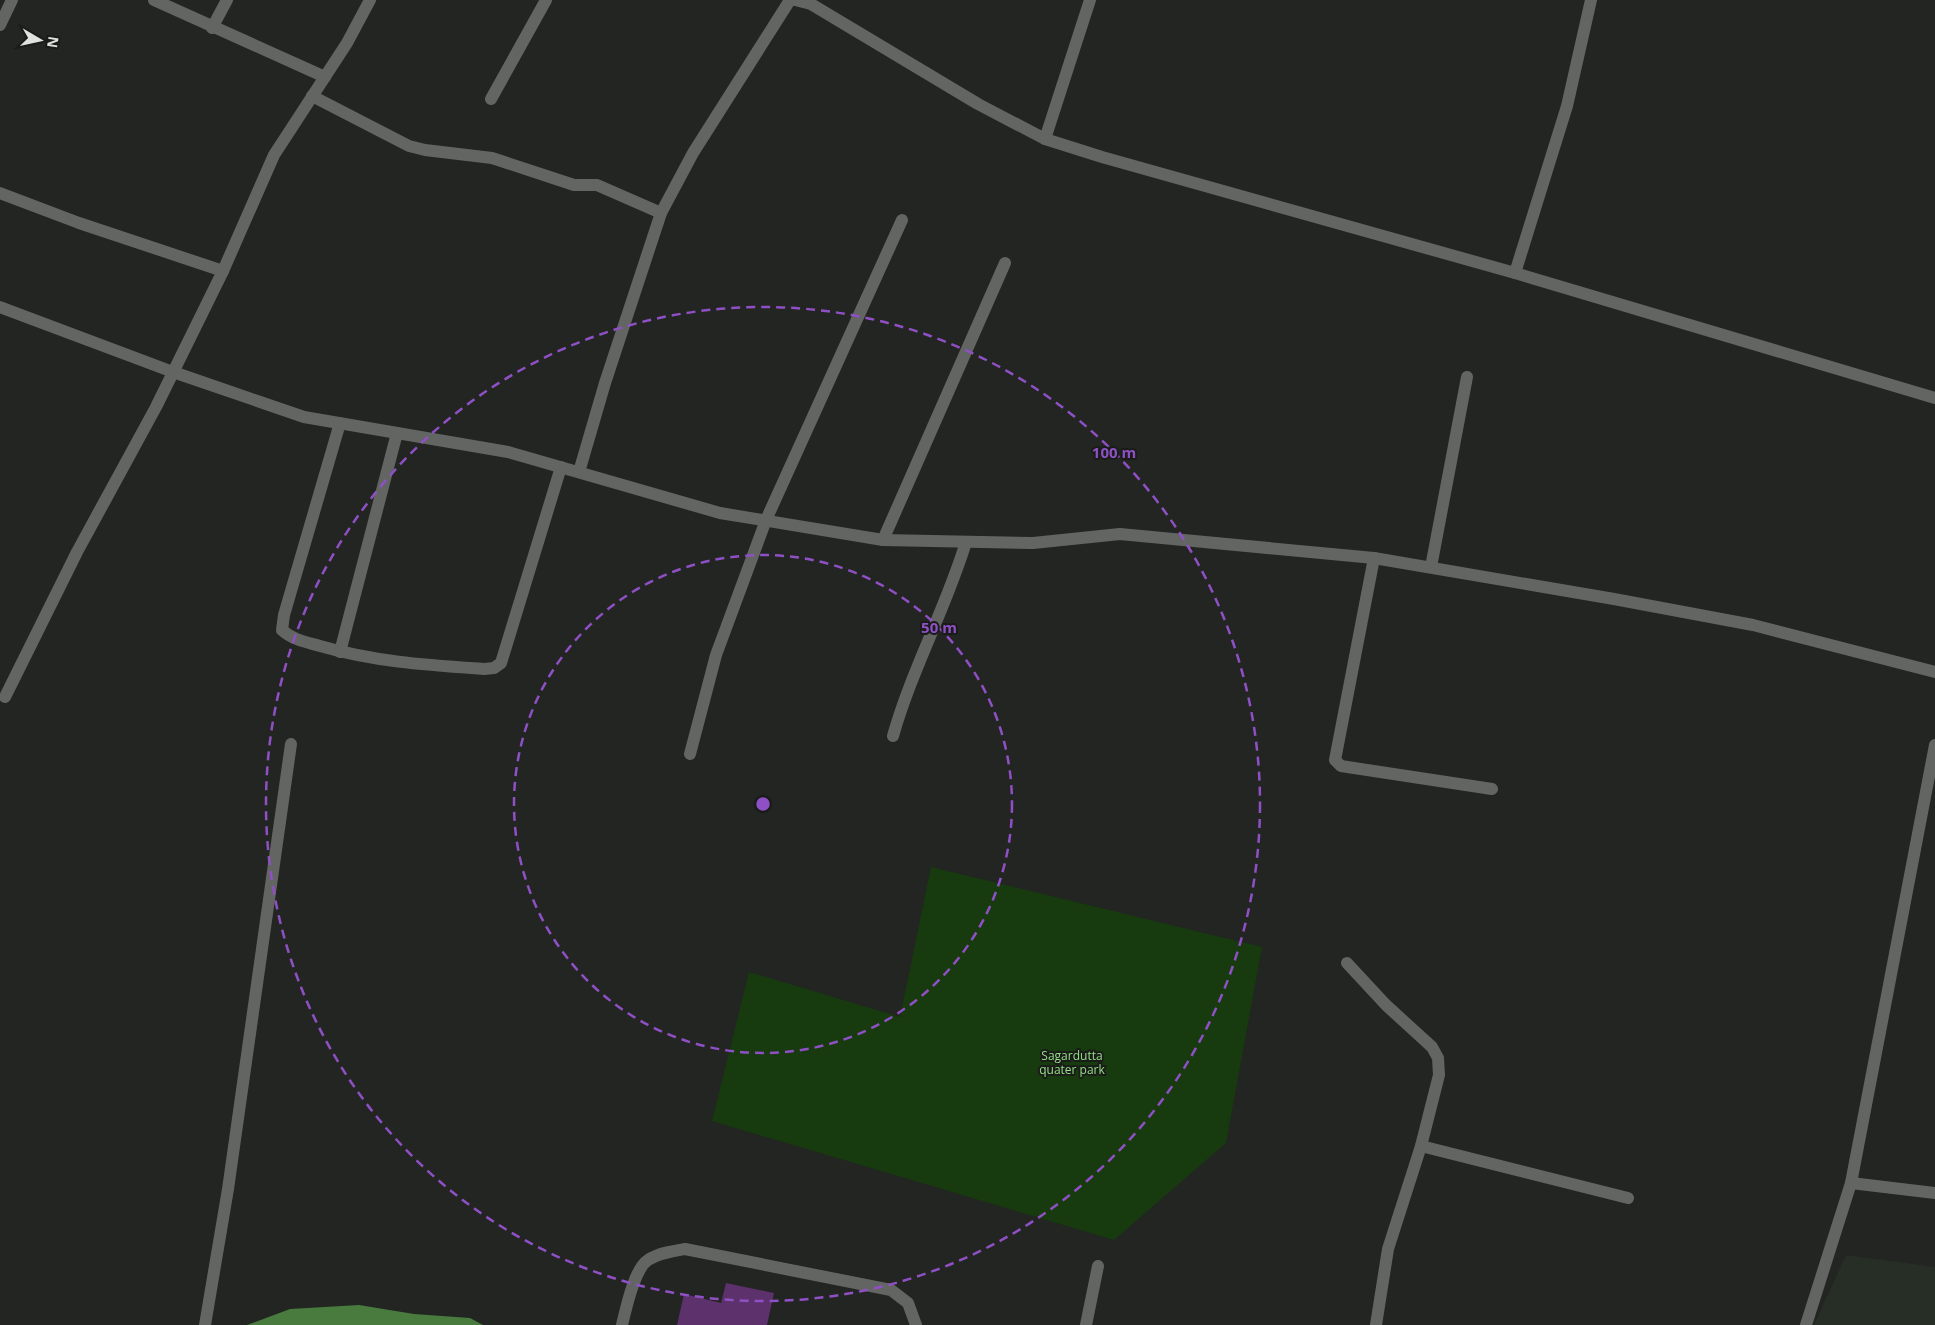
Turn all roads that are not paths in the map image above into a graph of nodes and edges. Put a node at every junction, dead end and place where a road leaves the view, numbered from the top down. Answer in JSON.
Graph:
{"nodes":[{"id":1,"x":12,"y":0,"type":"edge"},
{"id":2,"x":154,"y":0,"type":"edge"},
{"id":3,"x":227,"y":0,"type":"edge"},
{"id":4,"x":370,"y":0,"type":"edge"},
{"id":5,"x":546,"y":0,"type":"edge"},
{"id":6,"x":790,"y":0,"type":"edge"},
{"id":7,"x":795,"y":0,"type":"edge"},
{"id":8,"x":1090,"y":0,"type":"edge"},
{"id":9,"x":1592,"y":0,"type":"edge"},
{"id":10,"x":0,"y":25,"type":"edge"},
{"id":11,"x":212,"y":28,"type":"junction"},
{"id":12,"x":325,"y":77,"type":"junction"},
{"id":13,"x":312,"y":96,"type":"junction"},
{"id":14,"x":491,"y":99,"type":"dead end"},
{"id":15,"x":1045,"y":139,"type":"junction"},
{"id":16,"x":0,"y":193,"type":"edge"},
{"id":17,"x":661,"y":213,"type":"junction"},
{"id":18,"x":902,"y":220,"type":"dead end"},
{"id":19,"x":1005,"y":263,"type":"dead end"},
{"id":20,"x":223,"y":270,"type":"junction"},
{"id":21,"x":1515,"y":273,"type":"junction"},
{"id":22,"x":0,"y":307,"type":"edge"},
{"id":23,"x":173,"y":372,"type":"junction"},
{"id":24,"x":1467,"y":377,"type":"dead end"},
{"id":25,"x":1935,"y":398,"type":"edge"},
{"id":26,"x":340,"y":423,"type":"junction"},
{"id":27,"x":397,"y":433,"type":"junction"},
{"id":28,"x":561,"y":467,"type":"junction"},
{"id":29,"x":579,"y":472,"type":"junction"},
{"id":30,"x":766,"y":520,"type":"junction"},
{"id":31,"x":883,"y":540,"type":"junction"},
{"id":32,"x":966,"y":542,"type":"junction"},
{"id":33,"x":1374,"y":558,"type":"junction"},
{"id":34,"x":1431,"y":567,"type":"junction"},
{"id":35,"x":340,"y":652,"type":"junction"},
{"id":36,"x":1935,"y":672,"type":"edge"},
{"id":37,"x":5,"y":698,"type":"dead end"},
{"id":38,"x":893,"y":736,"type":"dead end"},
{"id":39,"x":291,"y":744,"type":"dead end"},
{"id":40,"x":1935,"y":745,"type":"edge"},
{"id":41,"x":690,"y":754,"type":"dead end"},
{"id":42,"x":1492,"y":789,"type":"dead end"},
{"id":43,"x":1346,"y":963,"type":"dead end"},
{"id":44,"x":1421,"y":1146,"type":"junction"},
{"id":45,"x":1851,"y":1183,"type":"junction"},
{"id":46,"x":1935,"y":1193,"type":"edge"},
{"id":47,"x":1628,"y":1198,"type":"dead end"},
{"id":48,"x":1098,"y":1266,"type":"dead end"},
{"id":49,"x":205,"y":1325,"type":"edge"},
{"id":50,"x":622,"y":1325,"type":"edge"},
{"id":51,"x":916,"y":1325,"type":"edge"},
{"id":52,"x":1086,"y":1325,"type":"edge"},
{"id":53,"x":1376,"y":1325,"type":"edge"},
{"id":54,"x":1806,"y":1325,"type":"edge"}],
"edges":[{"from":1,"to":10,"type":"street"},
{"from":2,"to":11,"type":"street"},
{"from":3,"to":11,"type":"street"},
{"from":4,"to":12,"type":"street"},
{"from":5,"to":14,"type":"street"},
{"from":6,"to":17,"type":"street"},
{"from":7,"to":15,"type":"street"},
{"from":8,"to":15,"type":"street"},
{"from":9,"to":21,"type":"street"},
{"from":11,"to":12,"type":"street"},
{"from":12,"to":13,"type":"street"},
{"from":13,"to":17,"type":"street"},
{"from":13,"to":20,"type":"street"},
{"from":15,"to":21,"type":"street"},
{"from":16,"to":20,"type":"street"},
{"from":17,"to":29,"type":"street"},
{"from":18,"to":30,"type":"street"},
{"from":19,"to":31,"type":"street"},
{"from":20,"to":23,"type":"street"},
{"from":21,"to":25,"type":"street"},
{"from":22,"to":23,"type":"street"},
{"from":23,"to":26,"type":"street"},
{"from":23,"to":37,"type":"street"},
{"from":24,"to":34,"type":"street"},
{"from":26,"to":27,"type":"street"},
{"from":26,"to":35,"type":"street"},
{"from":27,"to":28,"type":"street"},
{"from":27,"to":35,"type":"street"},
{"from":28,"to":29,"type":"street"},
{"from":28,"to":35,"type":"street"},
{"from":29,"to":30,"type":"street"},
{"from":30,"to":31,"type":"street"},
{"from":30,"to":41,"type":"street"},
{"from":31,"to":32,"type":"street"},
{"from":32,"to":33,"type":"street"},
{"from":32,"to":38,"type":"street"},
{"from":33,"to":34,"type":"street"},
{"from":33,"to":42,"type":"street"},
{"from":34,"to":36,"type":"street"},
{"from":39,"to":49,"type":"street"},
{"from":40,"to":45,"type":"street"},
{"from":43,"to":44,"type":"street"},
{"from":44,"to":47,"type":"street"},
{"from":44,"to":53,"type":"street"},
{"from":45,"to":46,"type":"street"},
{"from":45,"to":54,"type":"street"},
{"from":48,"to":52,"type":"street"},
{"from":50,"to":51,"type":"street"}]}
